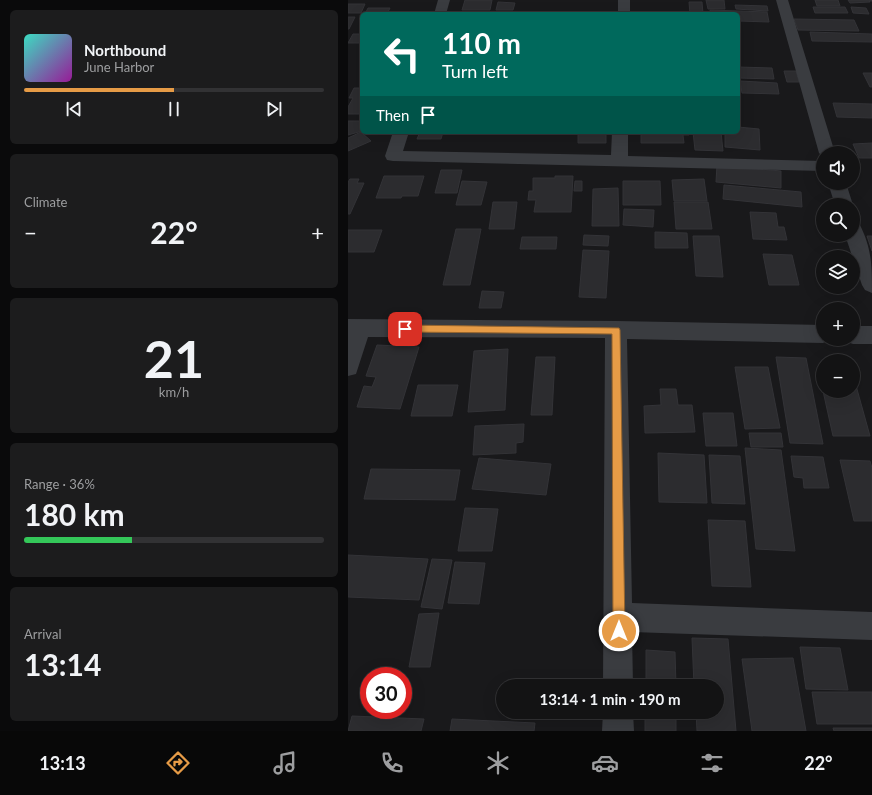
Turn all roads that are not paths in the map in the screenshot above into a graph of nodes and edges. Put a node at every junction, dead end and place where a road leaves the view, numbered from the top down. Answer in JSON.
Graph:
{"nodes":[{"id":1,"x":444,"y":0,"type":"edge"},
{"id":2,"x":624,"y":0,"type":"edge"},
{"id":3,"x":782,"y":0,"type":"edge"},
{"id":4,"x":441,"y":12,"type":"edge"},
{"id":5,"x":624,"y":12,"type":"edge"},
{"id":6,"x":400,"y":134,"type":"edge"},
{"id":7,"x":620,"y":134,"type":"edge"},
{"id":8,"x":825,"y":146,"type":"edge"},
{"id":9,"x":619,"y":162,"type":"junction"},
{"id":10,"x":816,"y":166,"type":"edge"},
{"id":11,"x":857,"y":242,"type":"edge"},
{"id":12,"x":872,"y":285,"type":"edge"},
{"id":13,"x":354,"y":328,"type":"edge"},
{"id":14,"x":616,"y":330,"type":"junction"},
{"id":15,"x":816,"y":334,"type":"edge"},
{"id":16,"x":860,"y":335,"type":"edge"},
{"id":17,"x":872,"y":335,"type":"edge"},
{"id":18,"x":348,"y":367,"type":"edge"},
{"id":19,"x":619,"y":617,"type":"junction"},
{"id":20,"x":872,"y":626,"type":"edge"},
{"id":21,"x":618,"y":679,"type":"edge"},
{"id":22,"x":618,"y":719,"type":"edge"},
{"id":23,"x":618,"y":731,"type":"edge"}],
"edges":[{"from":1,"to":4,"type":"street"},
{"from":2,"to":5,"type":"street"},
{"from":3,"to":8,"type":"street"},
{"from":6,"to":9,"type":"street"},
{"from":7,"to":9,"type":"street"},
{"from":9,"to":10,"type":"street"},
{"from":11,"to":12,"type":"street"},
{"from":13,"to":14,"type":"street"},
{"from":13,"to":18,"type":"street"},
{"from":14,"to":15,"type":"street"},
{"from":14,"to":19,"type":"street"},
{"from":16,"to":17,"type":"street"},
{"from":19,"to":20,"type":"street"},
{"from":19,"to":21,"type":"street"},
{"from":22,"to":23,"type":"street"}]}
